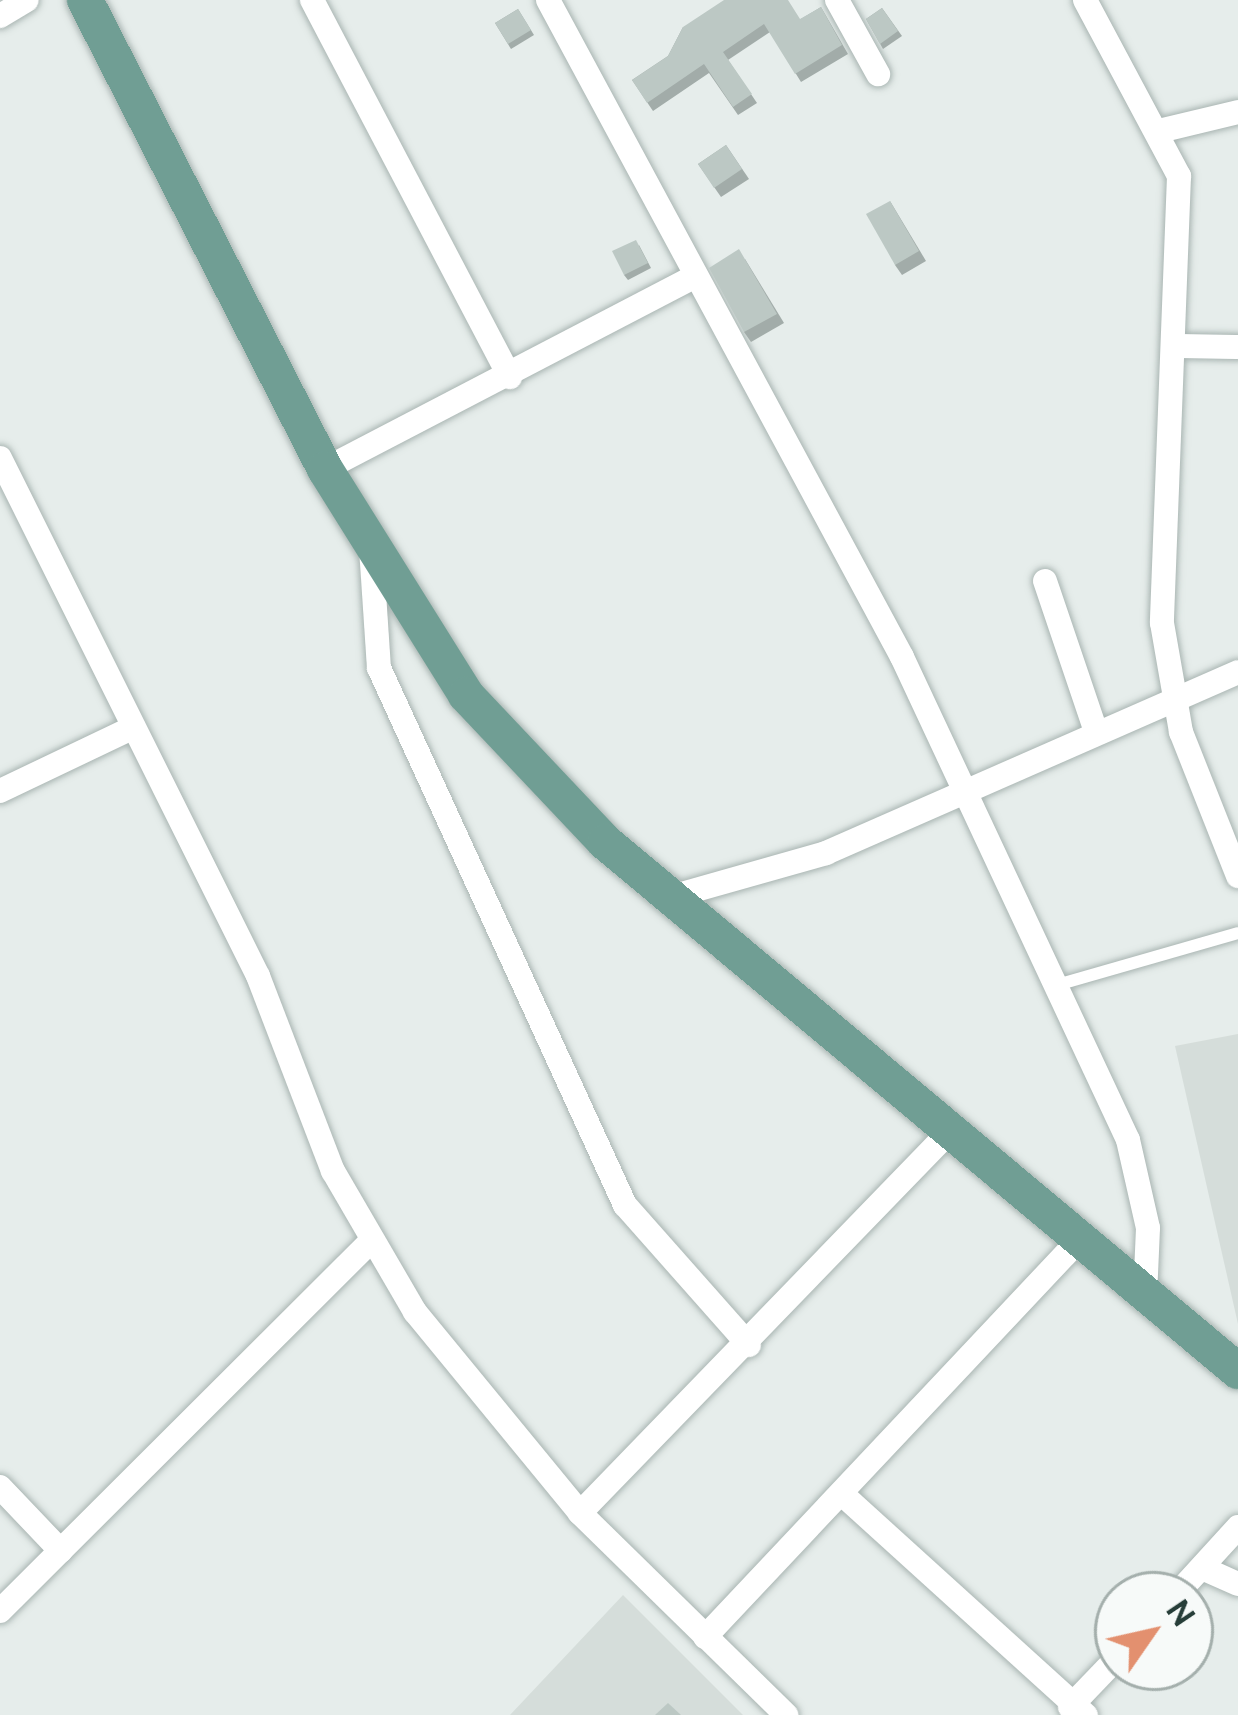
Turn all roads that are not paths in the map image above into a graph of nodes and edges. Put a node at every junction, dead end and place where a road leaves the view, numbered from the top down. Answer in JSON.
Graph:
{"nodes":[{"id":1,"x":27,"y":0,"type":"edge"},
{"id":2,"x":85,"y":0,"type":"edge"},
{"id":3,"x":313,"y":0,"type":"edge"},
{"id":4,"x":548,"y":0,"type":"edge"},
{"id":5,"x":837,"y":0,"type":"edge"},
{"id":6,"x":1085,"y":0,"type":"edge"},
{"id":7,"x":0,"y":16,"type":"edge"},
{"id":8,"x":878,"y":74,"type":"dead end"},
{"id":9,"x":1238,"y":112,"type":"edge"},
{"id":10,"x":1159,"y":131,"type":"junction"},
{"id":11,"x":696,"y":276,"type":"junction"},
{"id":12,"x":1177,"y":346,"type":"junction"},
{"id":13,"x":1238,"y":347,"type":"edge"},
{"id":14,"x":510,"y":377,"type":"junction"},
{"id":15,"x":0,"y":458,"type":"edge"},
{"id":16,"x":325,"y":469,"type":"junction"},
{"id":17,"x":371,"y":548,"type":"junction"},
{"id":18,"x":1045,"y":581,"type":"dead end"},
{"id":19,"x":1238,"y":672,"type":"edge"},
{"id":20,"x":1175,"y":700,"type":"junction"},
{"id":21,"x":134,"y":727,"type":"junction"},
{"id":22,"x":1096,"y":732,"type":"junction"},
{"id":23,"x":0,"y":790,"type":"edge"},
{"id":24,"x":959,"y":791,"type":"junction"},
{"id":25,"x":1238,"y":876,"type":"edge"},
{"id":26,"x":671,"y":897,"type":"junction"},
{"id":27,"x":1238,"y":933,"type":"edge"},
{"id":28,"x":1052,"y":986,"type":"junction"},
{"id":29,"x":951,"y":1130,"type":"junction"},
{"id":30,"x":1079,"y":1240,"type":"junction"},
{"id":31,"x":371,"y":1241,"type":"junction"},
{"id":32,"x":1145,"y":1296,"type":"junction"},
{"id":33,"x":748,"y":1346,"type":"junction"},
{"id":34,"x":1238,"y":1371,"type":"edge"},
{"id":35,"x":0,"y":1487,"type":"edge"},
{"id":36,"x":843,"y":1495,"type":"junction"},
{"id":37,"x":580,"y":1513,"type":"junction"},
{"id":38,"x":1238,"y":1527,"type":"edge"},
{"id":39,"x":61,"y":1551,"type":"junction"},
{"id":40,"x":1202,"y":1568,"type":"junction"},
{"id":41,"x":1199,"y":1571,"type":"edge"},
{"id":42,"x":1238,"y":1584,"type":"edge"},
{"id":43,"x":0,"y":1611,"type":"edge"},
{"id":44,"x":706,"y":1637,"type":"junction"},
{"id":45,"x":1078,"y":1711,"type":"edge"},
{"id":46,"x":786,"y":1715,"type":"edge"}],
"edges":[{"from":1,"to":7,"type":"street"},
{"from":2,"to":16,"type":"main road"},
{"from":3,"to":14,"type":"street"},
{"from":4,"to":11,"type":"street"},
{"from":5,"to":8,"type":"street"},
{"from":6,"to":10,"type":"street"},
{"from":9,"to":10,"type":"street"},
{"from":10,"to":12,"type":"street"},
{"from":11,"to":14,"type":"street"},
{"from":11,"to":24,"type":"street"},
{"from":12,"to":13,"type":"street"},
{"from":12,"to":20,"type":"street"},
{"from":14,"to":16,"type":"street"},
{"from":15,"to":21,"type":"street"},
{"from":16,"to":17,"type":"main road"},
{"from":17,"to":26,"type":"main road"},
{"from":17,"to":33,"type":"street"},
{"from":18,"to":22,"type":"street"},
{"from":19,"to":20,"type":"street"},
{"from":20,"to":22,"type":"street"},
{"from":20,"to":25,"type":"street"},
{"from":21,"to":23,"type":"street"},
{"from":21,"to":31,"type":"street"},
{"from":22,"to":24,"type":"street"},
{"from":24,"to":26,"type":"street"},
{"from":24,"to":28,"type":"street"},
{"from":26,"to":29,"type":"main road"},
{"from":27,"to":28,"type":"lane"},
{"from":28,"to":32,"type":"street"},
{"from":29,"to":30,"type":"main road"},
{"from":29,"to":33,"type":"street"},
{"from":30,"to":32,"type":"main road"},
{"from":30,"to":36,"type":"street"},
{"from":31,"to":37,"type":"street"},
{"from":31,"to":39,"type":"street"},
{"from":32,"to":34,"type":"main road"},
{"from":33,"to":37,"type":"street"},
{"from":35,"to":39,"type":"street"},
{"from":36,"to":44,"type":"street"},
{"from":36,"to":45,"type":"street"},
{"from":37,"to":44,"type":"street"},
{"from":38,"to":40,"type":"street"},
{"from":39,"to":43,"type":"street"},
{"from":40,"to":41,"type":"street"},
{"from":40,"to":42,"type":"street"},
{"from":44,"to":46,"type":"street"}]}
